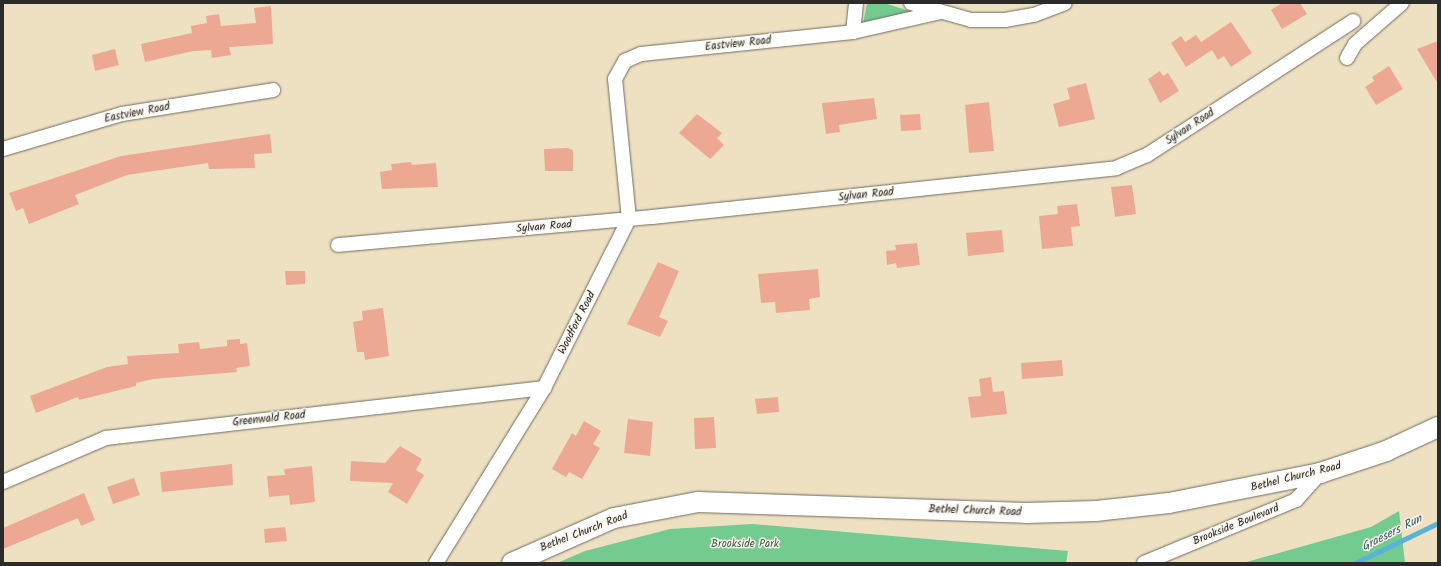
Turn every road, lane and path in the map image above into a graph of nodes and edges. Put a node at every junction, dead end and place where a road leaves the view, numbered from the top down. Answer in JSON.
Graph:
{"nodes":[{"id":1,"x":856,"y":3,"type":"edge"},
{"id":2,"x":911,"y":3,"type":"edge"},
{"id":3,"x":1065,"y":3,"type":"edge"},
{"id":4,"x":1402,"y":3,"type":"edge"},
{"id":5,"x":940,"y":12,"type":"junction"},
{"id":6,"x":1353,"y":20,"type":"dead end"},
{"id":7,"x":853,"y":32,"type":"junction"},
{"id":8,"x":1347,"y":58,"type":"dead end"},
{"id":9,"x":273,"y":90,"type":"dead end"},
{"id":10,"x":3,"y":149,"type":"edge"},
{"id":11,"x":629,"y":219,"type":"junction"},
{"id":12,"x":338,"y":245,"type":"dead end"},
{"id":13,"x":544,"y":388,"type":"junction"},
{"id":14,"x":1438,"y":427,"type":"edge"},
{"id":15,"x":1320,"y":473,"type":"junction"},
{"id":16,"x":3,"y":482,"type":"edge"},
{"id":17,"x":436,"y":563,"type":"edge"},
{"id":18,"x":512,"y":563,"type":"edge"},
{"id":19,"x":1144,"y":563,"type":"edge"}],
"edges":[{"from":1,"to":7,"type":"street"},
{"from":2,"to":5,"type":"street"},
{"from":3,"to":5,"type":"street"},
{"from":4,"to":8,"type":"street"},
{"from":5,"to":7,"type":"street","name":"Eastview Road"},
{"from":6,"to":11,"type":"street","name":"Sylvan Road"},
{"from":7,"to":11,"type":"street","name":"Eastview Road"},
{"from":9,"to":10,"type":"street","name":"Eastview Road"},
{"from":11,"to":12,"type":"street","name":"Sylvan Road"},
{"from":11,"to":13,"type":"street","name":"Woodford Road"},
{"from":13,"to":16,"type":"street","name":"Greenwald Road"},
{"from":13,"to":17,"type":"street","name":"Woodford Road"},
{"from":14,"to":15,"type":"street","name":"Bethel Church Road"},
{"from":15,"to":18,"type":"street","name":"Bethel Church Road"},
{"from":15,"to":19,"type":"street","name":"Brookside Boulevard"}]}
